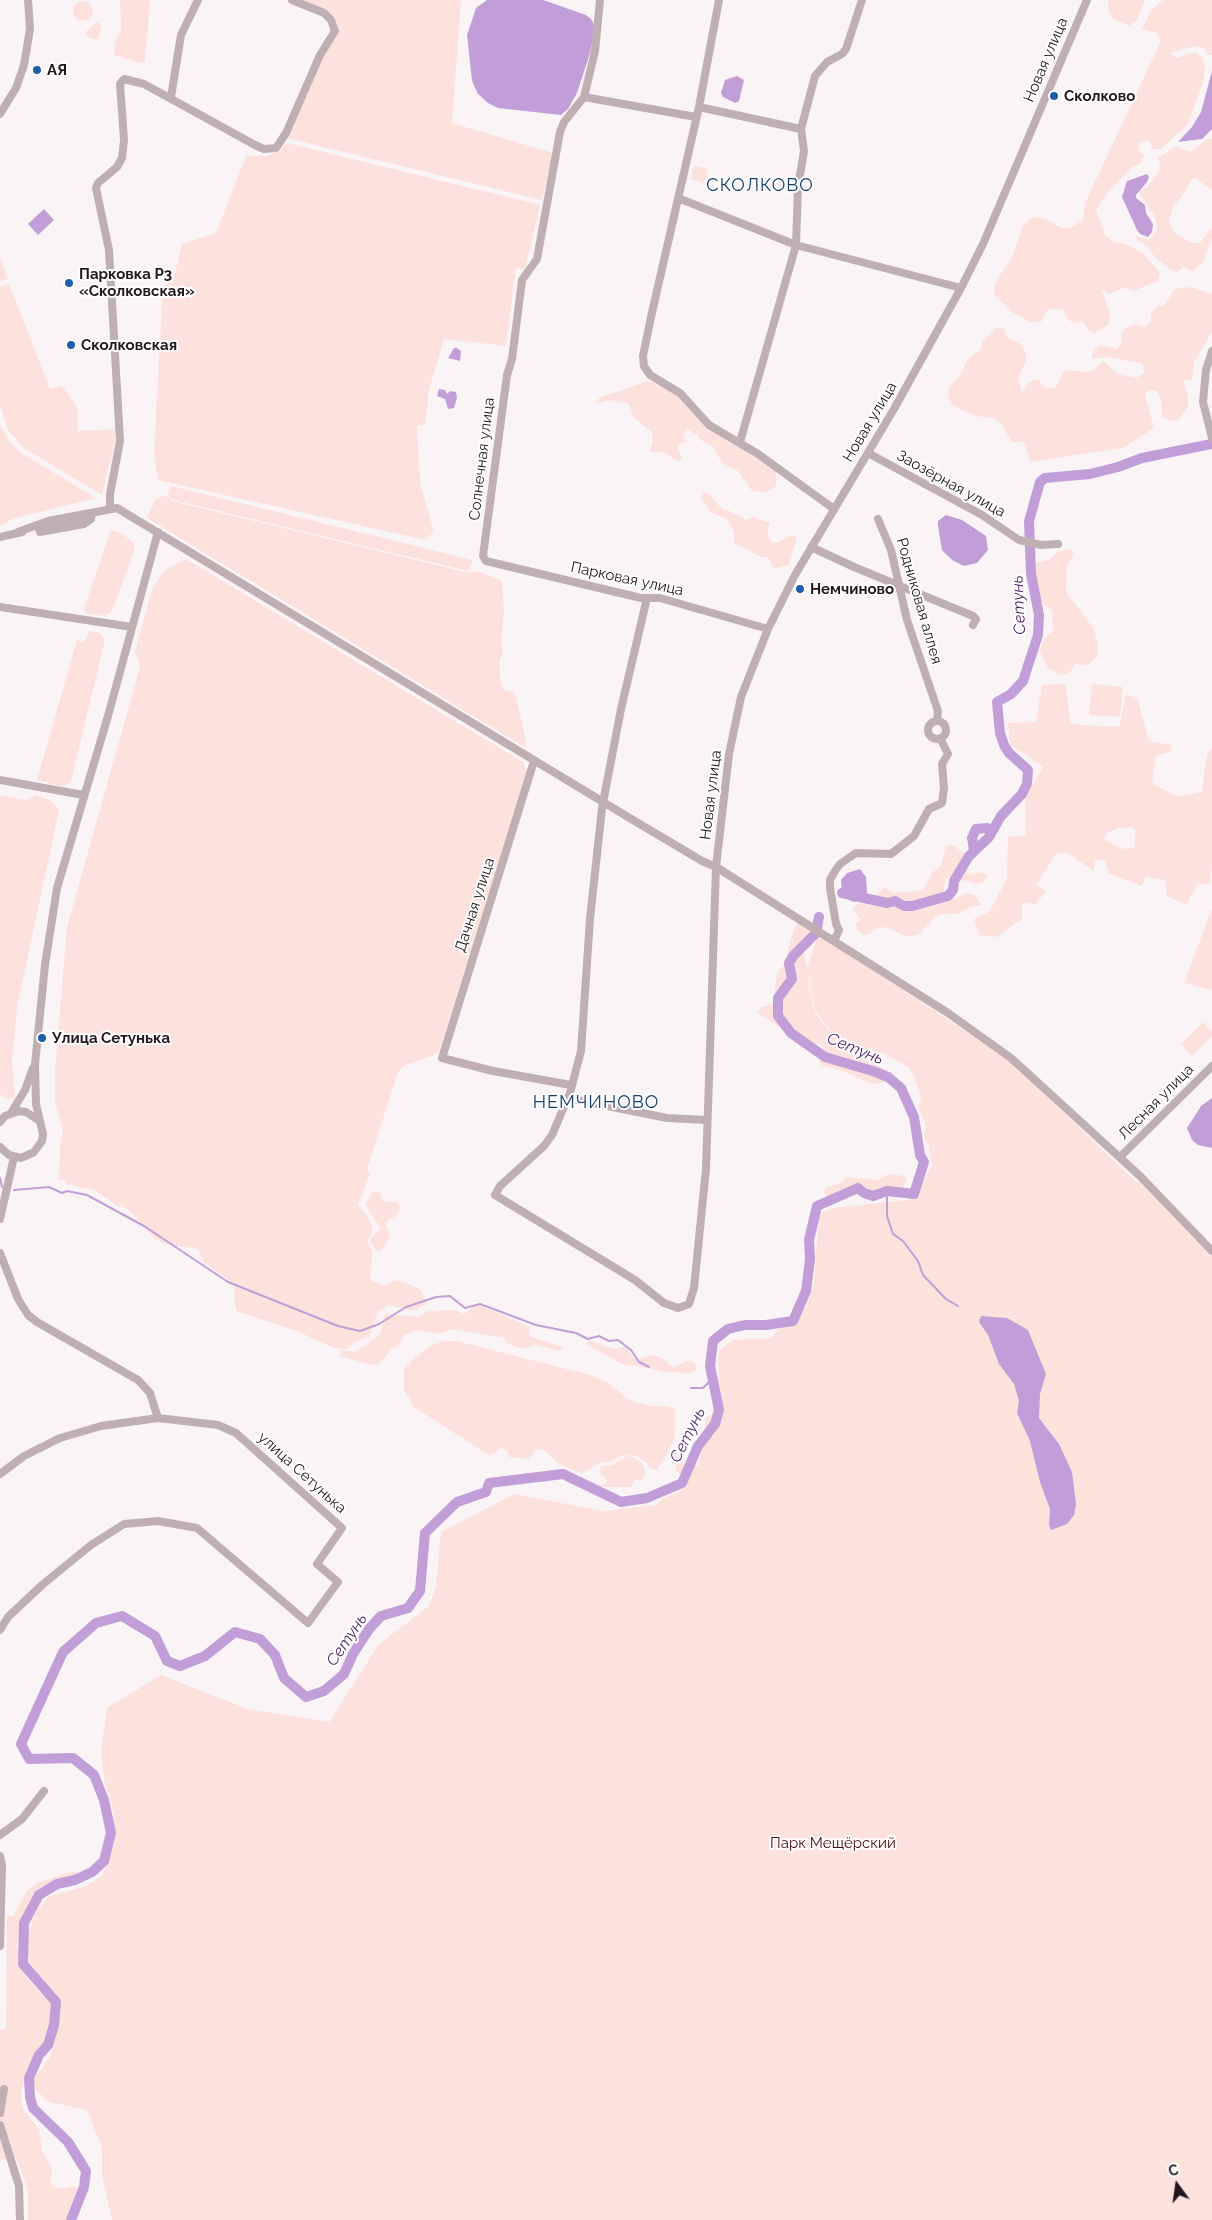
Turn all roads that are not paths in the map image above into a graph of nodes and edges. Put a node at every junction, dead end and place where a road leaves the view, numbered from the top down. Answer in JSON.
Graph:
{"nodes":[{"id":1,"x":28,"y":0,"type":"edge"},
{"id":2,"x":198,"y":0,"type":"edge"},
{"id":3,"x":292,"y":0,"type":"edge"},
{"id":4,"x":600,"y":0,"type":"edge"},
{"id":5,"x":719,"y":0,"type":"edge"},
{"id":6,"x":862,"y":0,"type":"edge"},
{"id":7,"x":1086,"y":0,"type":"edge"},
{"id":8,"x":171,"y":97,"type":"junction"},
{"id":9,"x":584,"y":97,"type":"junction"},
{"id":10,"x":698,"y":107,"type":"junction"},
{"id":11,"x":0,"y":114,"type":"edge"},
{"id":12,"x":696,"y":117,"type":"junction"},
{"id":13,"x":801,"y":129,"type":"junction"},
{"id":14,"x":678,"y":198,"type":"junction"},
{"id":15,"x":796,"y":245,"type":"junction"},
{"id":16,"x":961,"y":288,"type":"junction"},
{"id":17,"x":1212,"y":351,"type":"edge"},
{"id":18,"x":1212,"y":438,"type":"edge"},
{"id":19,"x":740,"y":442,"type":"junction"},
{"id":20,"x":868,"y":453,"type":"junction"},
{"id":21,"x":106,"y":509,"type":"junction"},
{"id":22,"x":834,"y":509,"type":"junction"},
{"id":23,"x":878,"y":518,"type":"dead end"},
{"id":24,"x":158,"y":532,"type":"junction"},
{"id":25,"x":0,"y":537,"type":"edge"},
{"id":26,"x":1058,"y":544,"type":"dead end"},
{"id":27,"x":811,"y":547,"type":"junction"},
{"id":28,"x":483,"y":556,"type":"joint"},
{"id":29,"x":900,"y":586,"type":"junction"},
{"id":30,"x":647,"y":598,"type":"junction"},
{"id":31,"x":0,"y":607,"type":"edge"},
{"id":32,"x":973,"y":625,"type":"dead end"},
{"id":33,"x":132,"y":627,"type":"junction"},
{"id":34,"x":768,"y":629,"type":"junction"},
{"id":35,"x":936,"y":721,"type":"junction"},
{"id":36,"x":940,"y":738,"type":"junction"},
{"id":37,"x":534,"y":761,"type":"junction"},
{"id":38,"x":0,"y":780,"type":"edge"},
{"id":39,"x":83,"y":795,"type":"junction"},
{"id":40,"x":604,"y":802,"type":"junction"},
{"id":41,"x":716,"y":867,"type":"junction"},
{"id":42,"x":834,"y":941,"type":"junction"},
{"id":43,"x":35,"y":1064,"type":"junction"},
{"id":44,"x":1212,"y":1066,"type":"edge"},
{"id":45,"x":571,"y":1085,"type":"junction"},
{"id":46,"x":568,"y":1098,"type":"junction"},
{"id":47,"x":11,"y":1113,"type":"junction"},
{"id":48,"x":38,"y":1120,"type":"junction"},
{"id":49,"x":706,"y":1120,"type":"junction"},
{"id":50,"x":0,"y":1122,"type":"edge"},
{"id":51,"x":0,"y":1147,"type":"edge"},
{"id":52,"x":14,"y":1157,"type":"junction"},
{"id":53,"x":1120,"y":1157,"type":"junction"},
{"id":54,"x":2,"y":1198,"type":"edge"},
{"id":55,"x":0,"y":1219,"type":"edge"},
{"id":56,"x":1212,"y":1250,"type":"edge"},
{"id":57,"x":0,"y":1253,"type":"edge"},
{"id":58,"x":158,"y":1418,"type":"junction"},
{"id":59,"x":0,"y":1474,"type":"edge"},
{"id":60,"x":0,"y":1612,"type":"edge"},
{"id":61,"x":8,"y":1617,"type":"junction"},
{"id":62,"x":0,"y":1630,"type":"edge"},
{"id":63,"x":44,"y":1790,"type":"dead end"},
{"id":64,"x":0,"y":1835,"type":"edge"},
{"id":65,"x":0,"y":1856,"type":"edge"},
{"id":66,"x":0,"y":1946,"type":"edge"},
{"id":67,"x":4,"y":2089,"type":"dead end"},
{"id":68,"x":0,"y":2113,"type":"edge"},
{"id":69,"x":0,"y":2125,"type":"edge"},
{"id":70,"x":20,"y":2220,"type":"edge"}],
"edges":[{"from":1,"to":11,"type":"street"},
{"from":2,"to":8,"type":"street"},
{"from":3,"to":8,"type":"street"},
{"from":4,"to":9,"type":"street"},
{"from":5,"to":10,"type":"street"},
{"from":6,"to":13,"type":"street"},
{"from":7,"to":16,"type":"street","name":"Новая улица"},
{"from":8,"to":21,"type":"street"},
{"from":9,"to":12,"type":"street"},
{"from":9,"to":28,"type":"street","name":"Солнечная улица"},
{"from":10,"to":12,"type":"street"},
{"from":10,"to":13,"type":"street"},
{"from":12,"to":14,"type":"street"},
{"from":13,"to":15,"type":"street"},
{"from":14,"to":15,"type":"street"},
{"from":14,"to":19,"type":"street"},
{"from":15,"to":16,"type":"street"},
{"from":15,"to":19,"type":"street"},
{"from":16,"to":20,"type":"street","name":"Новая улица"},
{"from":17,"to":18,"type":"street"},
{"from":19,"to":22,"type":"street"},
{"from":20,"to":22,"type":"street","name":"Новая улица"},
{"from":20,"to":26,"type":"street","name":"Заозёрная улица"},
{"from":21,"to":24,"type":"street"},
{"from":21,"to":25,"type":"street"},
{"from":22,"to":27,"type":"street","name":"Новая улица"},
{"from":23,"to":29,"type":"street","name":"Родниковая аллея"},
{"from":24,"to":33,"type":"street"},
{"from":24,"to":37,"type":"street"},
{"from":27,"to":29,"type":"street"},
{"from":27,"to":34,"type":"street","name":"Новая улица"},
{"from":28,"to":30,"type":"street","name":"Парковая улица"},
{"from":29,"to":32,"type":"street"},
{"from":29,"to":35,"type":"street","name":"Родниковая аллея"},
{"from":30,"to":34,"type":"street","name":"Парковая улица"},
{"from":30,"to":40,"type":"street"},
{"from":31,"to":33,"type":"street"},
{"from":33,"to":39,"type":"street"},
{"from":34,"to":41,"type":"street","name":"Новая улица"},
{"from":35,"to":36,"type":"street","name":"Родниковая аллея"},
{"from":35,"to":36,"type":"street","name":"Родниковая аллея"},
{"from":36,"to":42,"type":"street","name":"Родниковая аллея"},
{"from":37,"to":40,"type":"street"},
{"from":37,"to":45,"type":"street","name":"Дачная улица"},
{"from":38,"to":39,"type":"street"},
{"from":39,"to":43,"type":"street"},
{"from":40,"to":41,"type":"street"},
{"from":40,"to":45,"type":"street"},
{"from":41,"to":42,"type":"street"},
{"from":41,"to":49,"type":"street","name":"Новая улица"},
{"from":42,"to":53,"type":"street"},
{"from":43,"to":47,"type":"street"},
{"from":43,"to":48,"type":"street"},
{"from":44,"to":53,"type":"street","name":"Лесная улица"},
{"from":45,"to":46,"type":"street"},
{"from":46,"to":49,"type":"street"},
{"from":46,"to":49,"type":"street","name":"Новая улица"},
{"from":47,"to":48,"type":"street"},
{"from":47,"to":50,"type":"street"},
{"from":48,"to":52,"type":"street"},
{"from":51,"to":52,"type":"street"},
{"from":52,"to":54,"type":"street"},
{"from":53,"to":56,"type":"street"},
{"from":54,"to":55,"type":"street"},
{"from":57,"to":58,"type":"street"},
{"from":58,"to":59,"type":"street","name":"улица Сетунька"},
{"from":58,"to":61,"type":"street","name":"улица Сетунька"},
{"from":60,"to":61,"type":"street"},
{"from":61,"to":62,"type":"street"},
{"from":63,"to":64,"type":"street"},
{"from":65,"to":66,"type":"street"},
{"from":67,"to":68,"type":"street"},
{"from":69,"to":70,"type":"street"}]}
